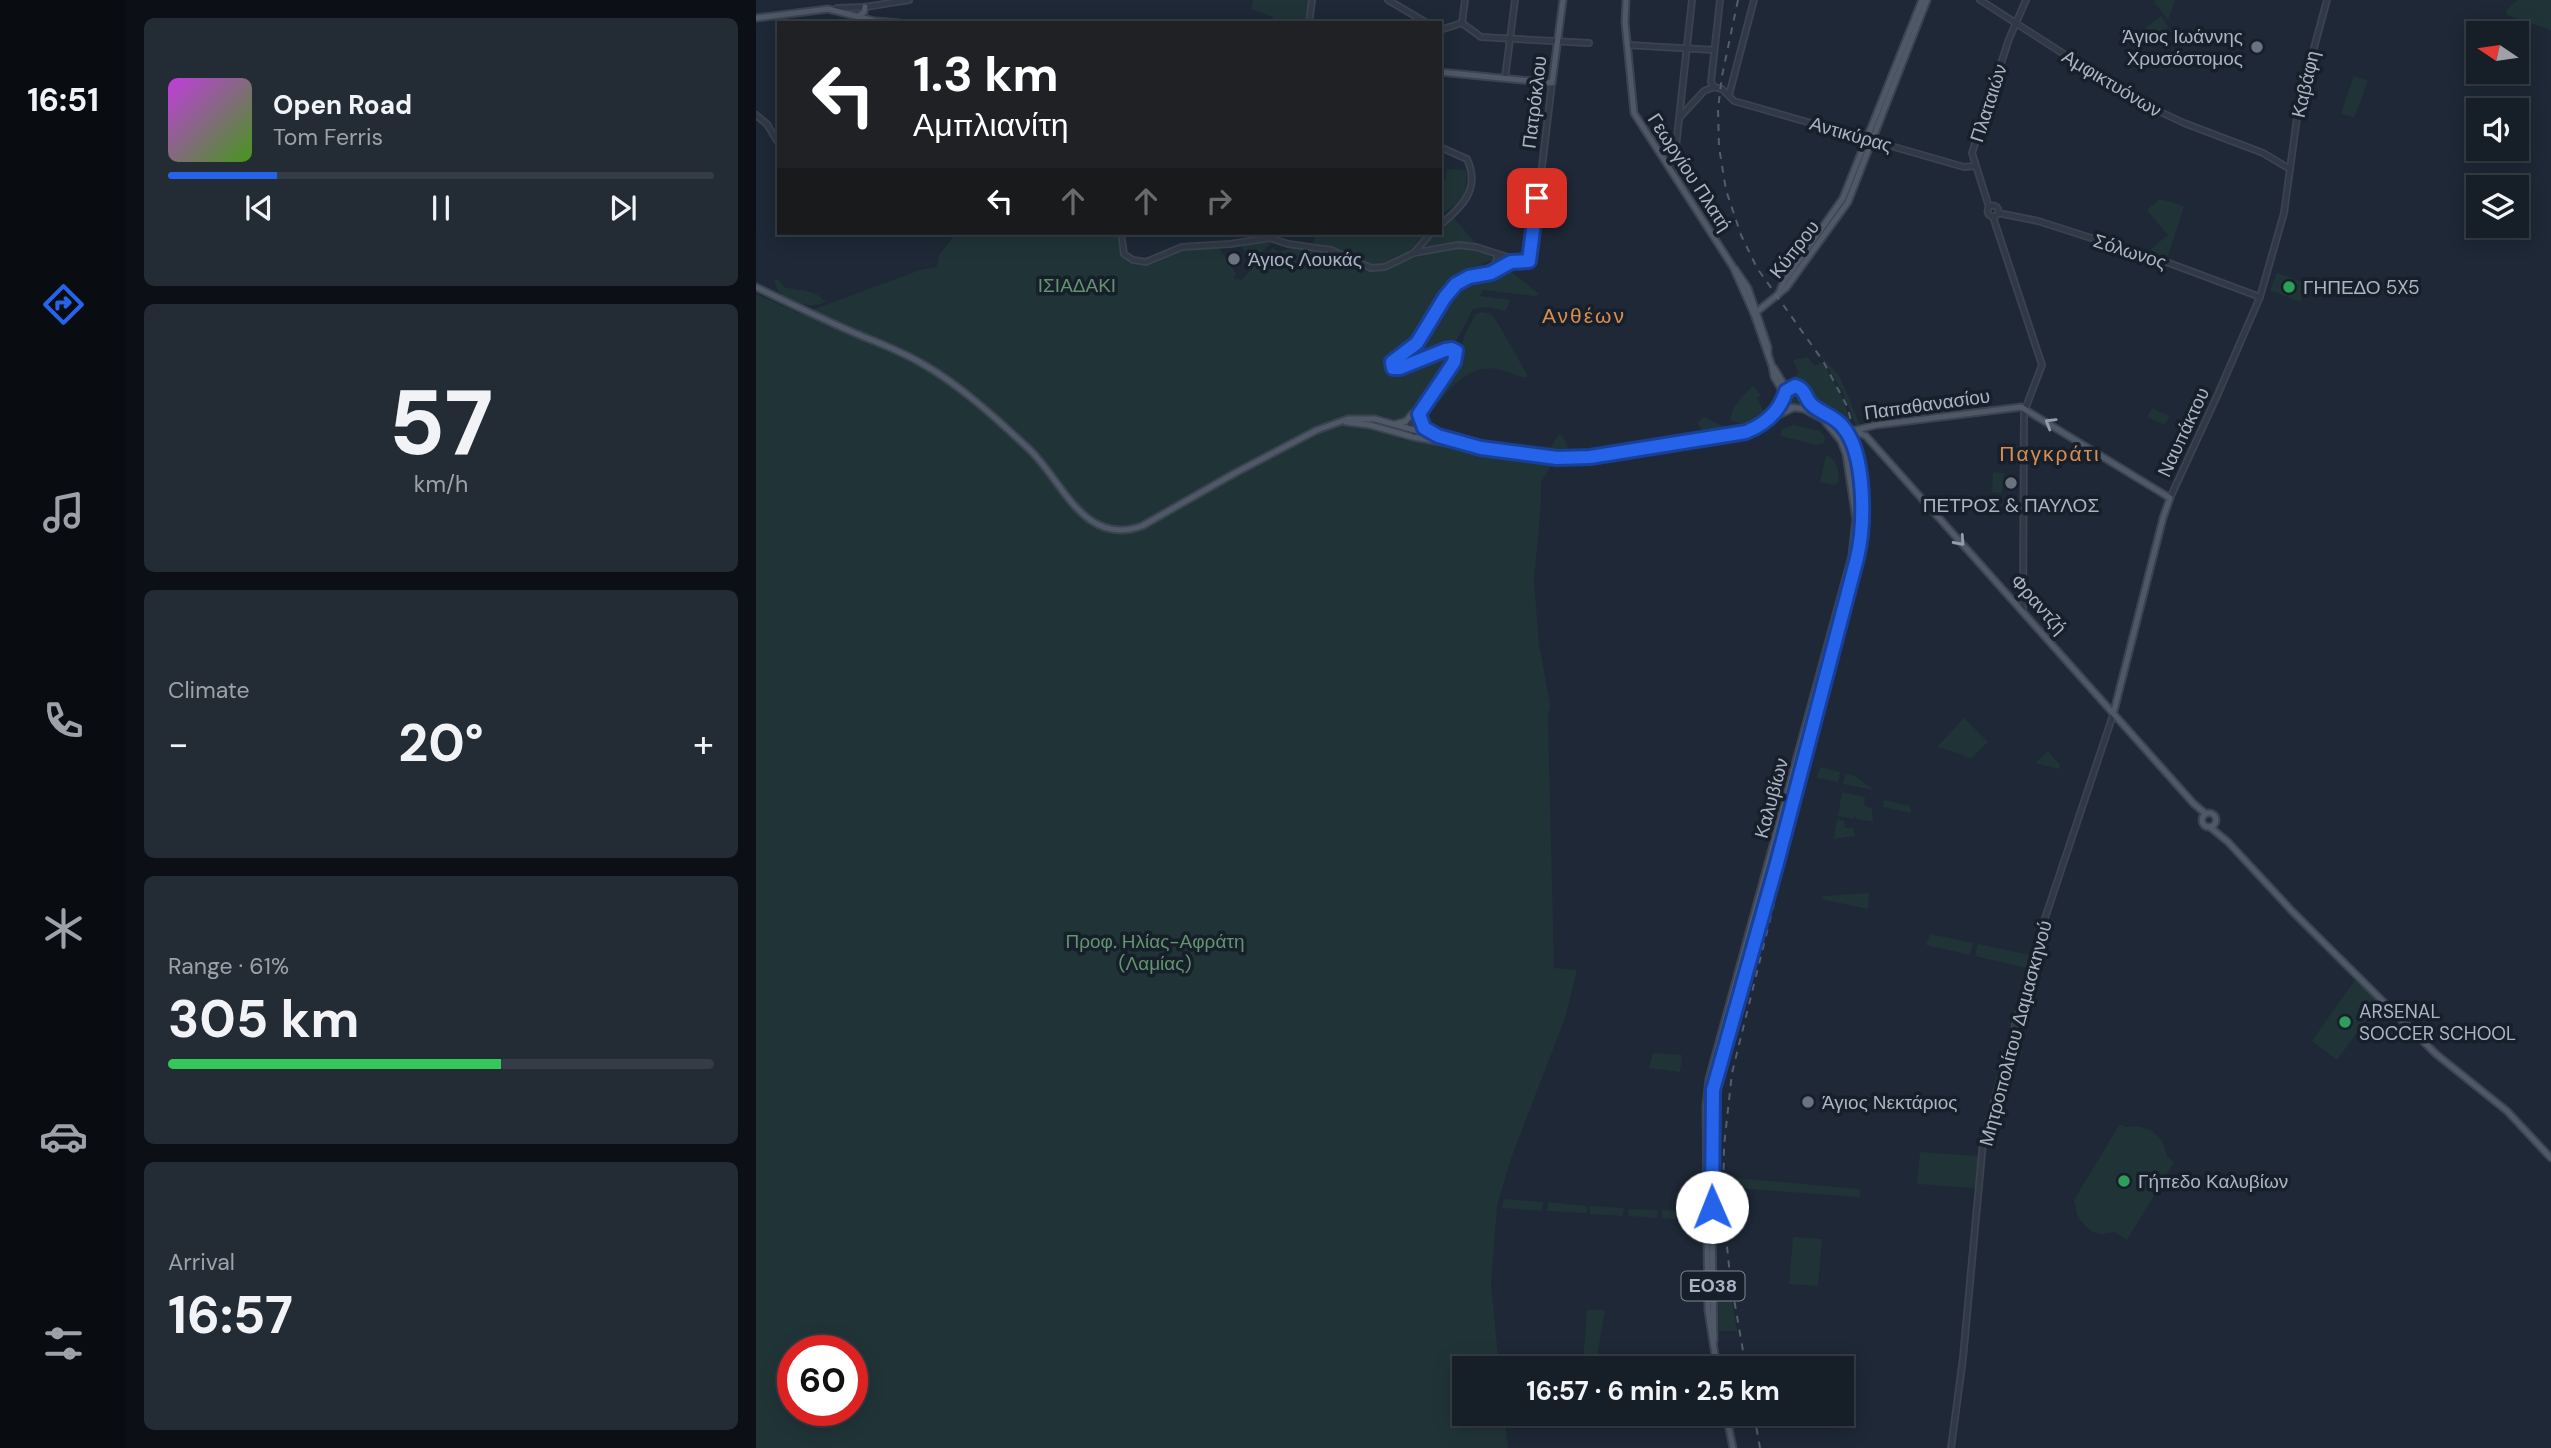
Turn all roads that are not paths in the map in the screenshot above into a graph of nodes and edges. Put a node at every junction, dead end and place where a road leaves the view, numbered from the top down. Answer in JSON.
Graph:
{"nodes":[{"id":1,"x":909,"y":0,"type":"edge"},
{"id":2,"x":1312,"y":0,"type":"edge"},
{"id":3,"x":1388,"y":0,"type":"edge"},
{"id":4,"x":1465,"y":0,"type":"edge"},
{"id":5,"x":1515,"y":0,"type":"edge"},
{"id":6,"x":1563,"y":0,"type":"edge"},
{"id":7,"x":1626,"y":0,"type":"edge"},
{"id":8,"x":1692,"y":0,"type":"edge"},
{"id":9,"x":1720,"y":0,"type":"edge"},
{"id":10,"x":1754,"y":0,"type":"edge"},
{"id":11,"x":1922,"y":0,"type":"edge"},
{"id":12,"x":1927,"y":0,"type":"edge"},
{"id":13,"x":1980,"y":0,"type":"edge"},
{"id":14,"x":2026,"y":0,"type":"edge"},
{"id":15,"x":2327,"y":0,"type":"edge"},
{"id":16,"x":865,"y":7,"type":"junction"},
{"id":17,"x":848,"y":12,"type":"junction"},
{"id":18,"x":858,"y":17,"type":"junction"},
{"id":19,"x":756,"y":18,"type":"edge"},
{"id":20,"x":847,"y":21,"type":"edge"},
{"id":21,"x":885,"y":21,"type":"edge"},
{"id":22,"x":1310,"y":21,"type":"edge"},
{"id":23,"x":1424,"y":21,"type":"edge"},
{"id":24,"x":1462,"y":23,"type":"junction"},
{"id":25,"x":2016,"y":24,"type":"junction"},
{"id":26,"x":1442,"y":29,"type":"edge"},
{"id":27,"x":1511,"y":38,"type":"junction"},
{"id":28,"x":1558,"y":40,"type":"junction"},
{"id":29,"x":1589,"y":43,"type":"dead end"},
{"id":30,"x":1629,"y":45,"type":"junction"},
{"id":31,"x":1687,"y":49,"type":"junction"},
{"id":32,"x":1714,"y":50,"type":"junction"},
{"id":33,"x":1442,"y":72,"type":"edge"},
{"id":34,"x":1505,"y":78,"type":"junction"},
{"id":35,"x":1552,"y":83,"type":"junction"},
{"id":36,"x":1713,"y":87,"type":"junction"},
{"id":37,"x":1728,"y":96,"type":"junction"},
{"id":38,"x":756,"y":115,"type":"edge"},
{"id":39,"x":1679,"y":118,"type":"junction"},
{"id":40,"x":1869,"y":139,"type":"junction"},
{"id":41,"x":777,"y":141,"type":"edge"},
{"id":42,"x":1442,"y":148,"type":"edge"},
{"id":43,"x":1975,"y":166,"type":"junction"},
{"id":44,"x":2290,"y":169,"type":"junction"},
{"id":45,"x":1673,"y":174,"type":"junction"},
{"id":46,"x":1989,"y":208,"type":"junction"},
{"id":47,"x":1996,"y":215,"type":"junction"},
{"id":48,"x":1442,"y":223,"type":"edge"},
{"id":49,"x":1121,"y":235,"type":"edge"},
{"id":50,"x":1429,"y":235,"type":"edge"},
{"id":51,"x":1415,"y":253,"type":"junction"},
{"id":52,"x":1499,"y":255,"type":"junction"},
{"id":53,"x":1516,"y":261,"type":"junction"},
{"id":54,"x":1500,"y":267,"type":"junction"},
{"id":55,"x":1469,"y":277,"type":"junction"},
{"id":56,"x":756,"y":287,"type":"edge"},
{"id":57,"x":2260,"y":297,"type":"junction"},
{"id":58,"x":1756,"y":313,"type":"junction"},
{"id":59,"x":1772,"y":366,"type":"junction"},
{"id":60,"x":1792,"y":387,"type":"junction"},
{"id":61,"x":1805,"y":394,"type":"junction"},
{"id":62,"x":1784,"y":397,"type":"junction"},
{"id":63,"x":1796,"y":408,"type":"junction"},
{"id":64,"x":2025,"y":408,"type":"junction"},
{"id":65,"x":1416,"y":413,"type":"junction"},
{"id":66,"x":1768,"y":420,"type":"junction"},
{"id":67,"x":1339,"y":422,"type":"junction"},
{"id":68,"x":1392,"y":425,"type":"junction"},
{"id":69,"x":1834,"y":429,"type":"junction"},
{"id":70,"x":1855,"y":431,"type":"junction"},
{"id":71,"x":1848,"y":432,"type":"junction"},
{"id":72,"x":1411,"y":433,"type":"junction"},
{"id":73,"x":1438,"y":436,"type":"junction"},
{"id":74,"x":1471,"y":446,"type":"junction"},
{"id":75,"x":2170,"y":498,"type":"junction"},
{"id":76,"x":2023,"y":611,"type":"junction"},
{"id":77,"x":2114,"y":712,"type":"junction"},
{"id":78,"x":2204,"y":816,"type":"junction"},
{"id":79,"x":2213,"y":826,"type":"junction"},
{"id":80,"x":2551,"y":1158,"type":"edge"},
{"id":81,"x":1705,"y":1221,"type":"junction"},
{"id":82,"x":1714,"y":1222,"type":"junction"},
{"id":83,"x":1714,"y":1349,"type":"junction"},
{"id":84,"x":1715,"y":1356,"type":"edge"},
{"id":85,"x":1728,"y":1426,"type":"edge"},
{"id":86,"x":1733,"y":1448,"type":"edge"},
{"id":87,"x":1951,"y":1448,"type":"edge"}],
"edges":[{"from":1,"to":16,"type":"street"},
{"from":2,"to":22,"type":"street"},
{"from":3,"to":23,"type":"street"},
{"from":4,"to":24,"type":"street"},
{"from":5,"to":27,"type":"street"},
{"from":6,"to":28,"type":"main road","name":"Πατρόκλου"},
{"from":7,"to":30,"type":"main road","name":"Γεωργίου Πλατή"},
{"from":8,"to":31,"type":"street"},
{"from":9,"to":32,"type":"street"},
{"from":10,"to":37,"type":"street"},
{"from":11,"to":40,"type":"main road","name":"Κύπρου"},
{"from":12,"to":40,"type":"main road","name":"Κύπρου"},
{"from":13,"to":25,"type":"street","name":"Αμφικτυόνων"},
{"from":14,"to":25,"type":"street","name":"Πλαταιών"},
{"from":15,"to":44,"type":"street","name":"Καβάφη"},
{"from":16,"to":17,"type":"street"},
{"from":16,"to":18,"type":"main road"},
{"from":17,"to":18,"type":"main road"},
{"from":17,"to":19,"type":"main road"},
{"from":17,"to":20,"type":"street"},
{"from":18,"to":21,"type":"main road"},
{"from":24,"to":26,"type":"street"},
{"from":24,"to":27,"type":"street"},
{"from":25,"to":43,"type":"street","name":"Πλαταιών"},
{"from":25,"to":44,"type":"street","name":"Αμφικτυόνων"},
{"from":27,"to":28,"type":"street"},
{"from":27,"to":34,"type":"street"},
{"from":28,"to":29,"type":"street"},
{"from":28,"to":35,"type":"main road","name":"Πατρόκλου"},
{"from":30,"to":31,"type":"street"},
{"from":30,"to":45,"type":"main road","name":"Γεωργίου Πλατή"},
{"from":31,"to":32,"type":"street"},
{"from":31,"to":39,"type":"street"},
{"from":32,"to":36,"type":"street"},
{"from":33,"to":34,"type":"main road"},
{"from":34,"to":35,"type":"main road"},
{"from":35,"to":53,"type":"street","name":"Πατρόκλου"},
{"from":36,"to":37,"type":"street","name":"Αντικύρας"},
{"from":36,"to":39,"type":"street"},
{"from":37,"to":40,"type":"street","name":"Αντικύρας"},
{"from":38,"to":41,"type":"street"},
{"from":39,"to":45,"type":"street"},
{"from":40,"to":43,"type":"street","name":"Αντικύρας"},
{"from":40,"to":58,"type":"main road","name":"Κύπρου"},
{"from":42,"to":48,"type":"street"},
{"from":43,"to":46,"type":"street","name":"Πλαταιών"},
{"from":44,"to":57,"type":"street","name":"Ναυπάκτου"},
{"from":45,"to":58,"type":"main road","name":"Γεωργίου Πλατή"},
{"from":46,"to":47,"type":"street","name":"Πλαταιών"},
{"from":46,"to":47,"type":"street","name":"Σόλωνος"},
{"from":47,"to":57,"type":"street","name":"Σόλωνος"},
{"from":47,"to":64,"type":"street"},
{"from":49,"to":51,"type":"street"},
{"from":50,"to":51,"type":"street"},
{"from":51,"to":52,"type":"street"},
{"from":52,"to":53,"type":"street"},
{"from":52,"to":54,"type":"street"},
{"from":52,"to":55,"type":"street"},
{"from":53,"to":54,"type":"street"},
{"from":54,"to":55,"type":"street"},
{"from":55,"to":65,"type":"street"},
{"from":56,"to":67,"type":"main road"},
{"from":57,"to":75,"type":"street","name":"Ναυπάκτου"},
{"from":58,"to":59,"type":"main road","name":"Γεωργίου Πλατή"},
{"from":59,"to":60,"type":"main road","name":"Γεωργίου Πλατή"},
{"from":59,"to":62,"type":"main road","name":"Γεωργίου Πλατή"},
{"from":60,"to":61,"type":"main road"},
{"from":60,"to":62,"type":"main road"},
{"from":61,"to":63,"type":"main road"},
{"from":61,"to":71,"type":"main road"},
{"from":62,"to":63,"type":"main road"},
{"from":62,"to":66,"type":"main road"},
{"from":63,"to":66,"type":"main road"},
{"from":63,"to":69,"type":"main road"},
{"from":64,"to":70,"type":"main road","name":"Παπαθανασίου"},
{"from":75,"to":64,"type":"main road","one_way":true},
{"from":64,"to":76,"type":"street"},
{"from":65,"to":68,"type":"main road"},
{"from":65,"to":72,"type":"street"},
{"from":65,"to":73,"type":"main road"},
{"from":66,"to":74,"type":"main road"},
{"from":67,"to":68,"type":"main road"},
{"from":67,"to":72,"type":"main road"},
{"from":68,"to":72,"type":"main road"},
{"from":69,"to":71,"type":"main road","name":"Παπαθανασίου"},
{"from":69,"to":81,"type":"main road","name":"Καλυβίων","number":"ΕΟ38"},
{"from":70,"to":71,"type":"main road","name":"Παπαθανασίου"},
{"from":70,"to":76,"type":"main road","name":"Φραντζή","one_way":true},
{"from":71,"to":82,"type":"main road","name":"Καλυβίων","number":"ΕΟ38"},
{"from":72,"to":73,"type":"main road"},
{"from":72,"to":74,"type":"main road"},
{"from":73,"to":74,"type":"main road"},
{"from":75,"to":77,"type":"main road","name":"Ναυπάκτου"},
{"from":76,"to":77,"type":"main road","name":"Φραντζή"},
{"from":77,"to":78,"type":"main road","name":"Φραντζή"},
{"from":77,"to":87,"type":"street","name":"Μητροπολίτου Δαμασκηνού"},
{"from":78,"to":79,"type":"main road"},
{"from":78,"to":79,"type":"main road"},
{"from":79,"to":80,"type":"main road"},
{"from":81,"to":82,"type":"main road"},
{"from":81,"to":83,"type":"main road","name":"Καλυβίων","number":"ΕΟ38"},
{"from":82,"to":83,"type":"main road","name":"Καλυβίων","number":"ΕΟ38"},
{"from":83,"to":84,"type":"main road","name":"Καλυβίων","number":"ΕΟ38"},
{"from":85,"to":86,"type":"main road"}]}
